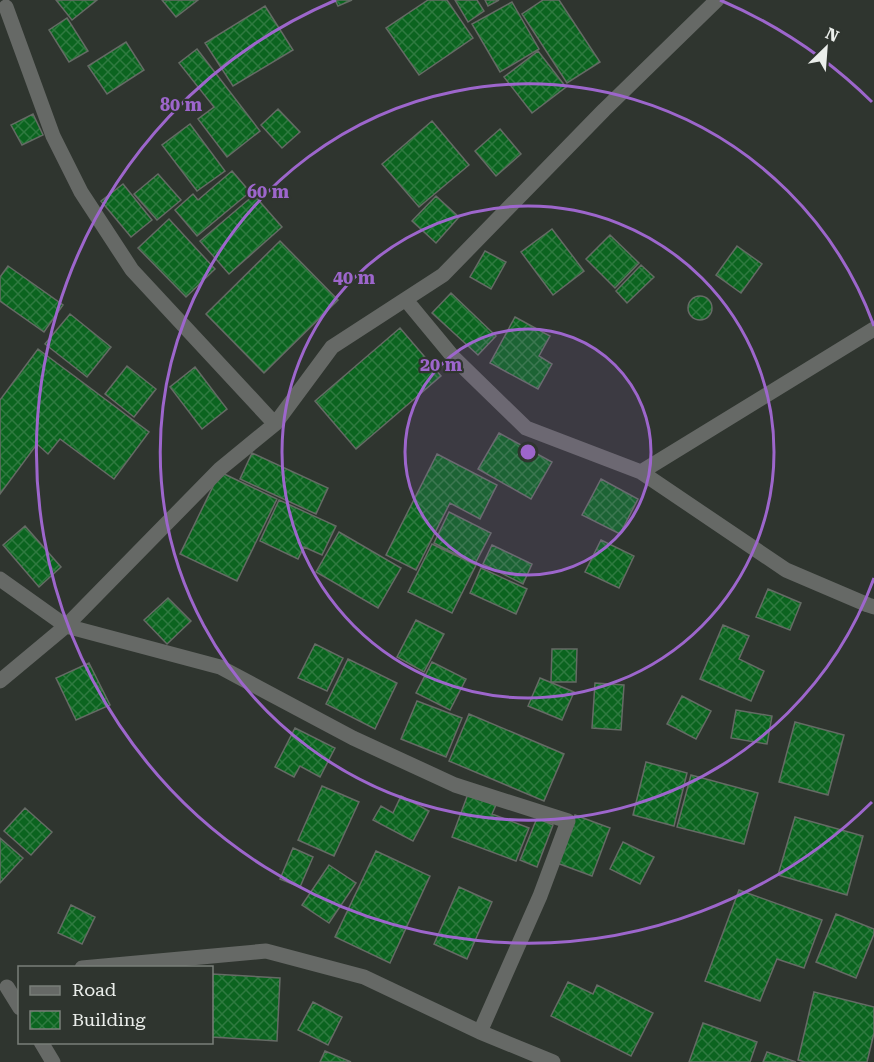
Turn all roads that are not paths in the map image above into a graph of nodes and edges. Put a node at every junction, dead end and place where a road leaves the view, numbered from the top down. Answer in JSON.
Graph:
{"nodes":[{"id":1,"x":717,"y":0,"type":"edge"},
{"id":2,"x":6,"y":6,"type":"edge"},
{"id":3,"x":406,"y":300,"type":"junction"},
{"id":4,"x":874,"y":328,"type":"edge"},
{"id":5,"x":275,"y":424,"type":"junction"},
{"id":6,"x":641,"y":472,"type":"junction"},
{"id":7,"x":0,"y":579,"type":"edge"},
{"id":8,"x":874,"y":607,"type":"edge"},
{"id":9,"x":66,"y":626,"type":"junction"},
{"id":10,"x":0,"y":681,"type":"edge"},
{"id":11,"x":104,"y":966,"type":"edge"},
{"id":12,"x":9,"y":987,"type":"edge"},
{"id":13,"x":18,"y":1004,"type":"edge"},
{"id":14,"x":480,"y":1032,"type":"junction"},
{"id":15,"x":42,"y":1044,"type":"edge"},
{"id":16,"x":53,"y":1062,"type":"edge"},
{"id":17,"x":553,"y":1062,"type":"edge"}],
"edges":[{"from":1,"to":3,"type":"street"},
{"from":2,"to":5,"type":"street"},
{"from":3,"to":5,"type":"street"},
{"from":3,"to":6,"type":"street"},
{"from":4,"to":6,"type":"street"},
{"from":5,"to":9,"type":"street"},
{"from":6,"to":8,"type":"street"},
{"from":7,"to":9,"type":"street"},
{"from":9,"to":10,"type":"street"},
{"from":9,"to":14,"type":"street"},
{"from":11,"to":14,"type":"street"},
{"from":12,"to":13,"type":"street"},
{"from":14,"to":17,"type":"street"},
{"from":15,"to":16,"type":"street"}]}
